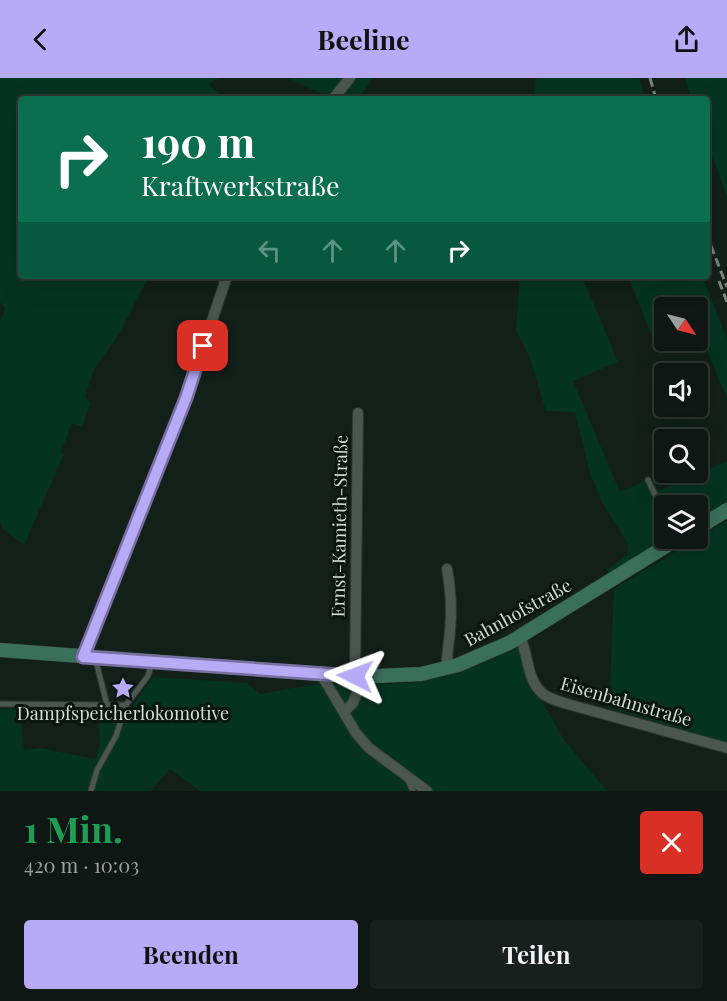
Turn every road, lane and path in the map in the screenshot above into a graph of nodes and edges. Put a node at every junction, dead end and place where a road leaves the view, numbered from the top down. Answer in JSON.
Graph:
{"nodes":[{"id":1,"x":350,"y":78,"type":"edge"},
{"id":2,"x":335,"y":96,"type":"edge"},
{"id":3,"x":226,"y":279,"type":"edge"},
{"id":4,"x":358,"y":413,"type":"dead end"},
{"id":5,"x":648,"y":480,"type":"dead end"},
{"id":6,"x":655,"y":495,"type":"edge"},
{"id":7,"x":727,"y":510,"type":"edge"},
{"id":8,"x":708,"y":522,"type":"edge"},
{"id":9,"x":661,"y":549,"type":"edge"},
{"id":10,"x":447,"y":569,"type":"dead end"},
{"id":11,"x":520,"y":637,"type":"junction"},
{"id":12,"x":0,"y":650,"type":"edge"},
{"id":13,"x":90,"y":658,"type":"junction"},
{"id":14,"x":152,"y":662,"type":"junction"},
{"id":15,"x":447,"y":669,"type":"junction"},
{"id":16,"x":321,"y":674,"type":"junction"},
{"id":17,"x":359,"y":676,"type":"junction"},
{"id":18,"x":0,"y":704,"type":"edge"},
{"id":19,"x":108,"y":705,"type":"junction"},
{"id":20,"x":126,"y":705,"type":"junction"},
{"id":21,"x":345,"y":711,"type":"junction"},
{"id":22,"x":727,"y":748,"type":"edge"},
{"id":23,"x":405,"y":774,"type":"junction"},
{"id":24,"x":91,"y":791,"type":"edge"},
{"id":25,"x":413,"y":791,"type":"edge"},
{"id":26,"x":427,"y":791,"type":"edge"}],
"edges":[{"from":1,"to":2,"type":"street"},
{"from":3,"to":13,"type":"street"},
{"from":4,"to":17,"type":"street","name":"Ernst-Kamieth-Straße"},
{"from":5,"to":6,"type":"lane"},
{"from":7,"to":8,"type":"main road"},
{"from":9,"to":11,"type":"main road","name":"Bahnhofstraße"},
{"from":10,"to":15,"type":"street"},
{"from":11,"to":15,"type":"main road","name":"Bahnhofstraße"},
{"from":11,"to":22,"type":"street","name":"Eisenbahnstraße"},
{"from":12,"to":13,"type":"main road","name":"Bahnhofstraße"},
{"from":13,"to":14,"type":"main road","name":"Bahnhofstraße"},
{"from":13,"to":19,"type":"lane"},
{"from":14,"to":16,"type":"main road","name":"Bahnhofstraße"},
{"from":14,"to":20,"type":"lane"},
{"from":15,"to":17,"type":"main road","name":"Bahnhofstraße"},
{"from":16,"to":17,"type":"main road","name":"Bahnhofstraße"},
{"from":16,"to":21,"type":"street"},
{"from":17,"to":21,"type":"street"},
{"from":18,"to":19,"type":"lane"},
{"from":19,"to":20,"type":"lane"},
{"from":20,"to":24,"type":"lane"},
{"from":21,"to":23,"type":"street"},
{"from":23,"to":25,"type":"lane"},
{"from":23,"to":26,"type":"street"}]}
